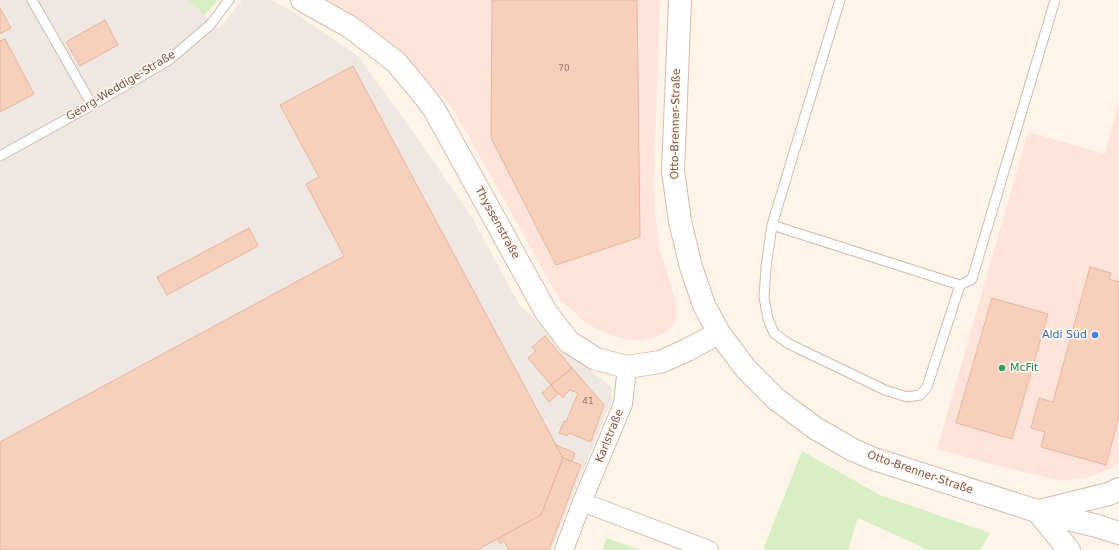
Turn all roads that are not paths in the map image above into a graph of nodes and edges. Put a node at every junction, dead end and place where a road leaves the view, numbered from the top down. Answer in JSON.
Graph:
{"nodes":[{"id":1,"x":32,"y":0,"type":"edge"},
{"id":2,"x":229,"y":0,"type":"edge"},
{"id":3,"x":302,"y":0,"type":"edge"},
{"id":4,"x":680,"y":0,"type":"edge"},
{"id":5,"x":840,"y":0,"type":"edge"},
{"id":6,"x":1055,"y":0,"type":"edge"},
{"id":7,"x":92,"y":105,"type":"junction"},
{"id":8,"x":0,"y":156,"type":"edge"},
{"id":9,"x":772,"y":225,"type":"junction"},
{"id":10,"x":960,"y":285,"type":"junction"},
{"id":11,"x":720,"y":333,"type":"junction"},
{"id":12,"x":627,"y":367,"type":"junction"},
{"id":13,"x":1119,"y":489,"type":"edge"},
{"id":14,"x":582,"y":502,"type":"junction"},
{"id":15,"x":1037,"y":511,"type":"junction"},
{"id":16,"x":1119,"y":533,"type":"edge"},
{"id":17,"x":564,"y":550,"type":"edge"},
{"id":18,"x":709,"y":550,"type":"edge"},
{"id":19,"x":1069,"y":550,"type":"edge"}],
"edges":[{"from":1,"to":7,"type":"lane"},
{"from":2,"to":7,"type":"lane","name":"Georg-Weddige-Straße"},
{"from":3,"to":12,"type":"main road","name":"Thyssenstraße"},
{"from":4,"to":11,"type":"main road","name":"Otto-Brenner-Straße"},
{"from":5,"to":9,"type":"lane"},
{"from":6,"to":10,"type":"lane"},
{"from":7,"to":8,"type":"lane","name":"Georg-Weddige-Straße"},
{"from":9,"to":10,"type":"lane"},
{"from":9,"to":10,"type":"lane"},
{"from":11,"to":12,"type":"main road","name":"Thyssenstraße"},
{"from":11,"to":15,"type":"main road","name":"Otto-Brenner-Straße"},
{"from":12,"to":14,"type":"street","name":"Karlstraße"},
{"from":13,"to":15,"type":"main road"},
{"from":14,"to":17,"type":"street","name":"Karlstraße"},
{"from":14,"to":18,"type":"street"},
{"from":15,"to":16,"type":"main road","name":"Otto-Brenner-Straße"},
{"from":15,"to":19,"type":"main road"}]}
